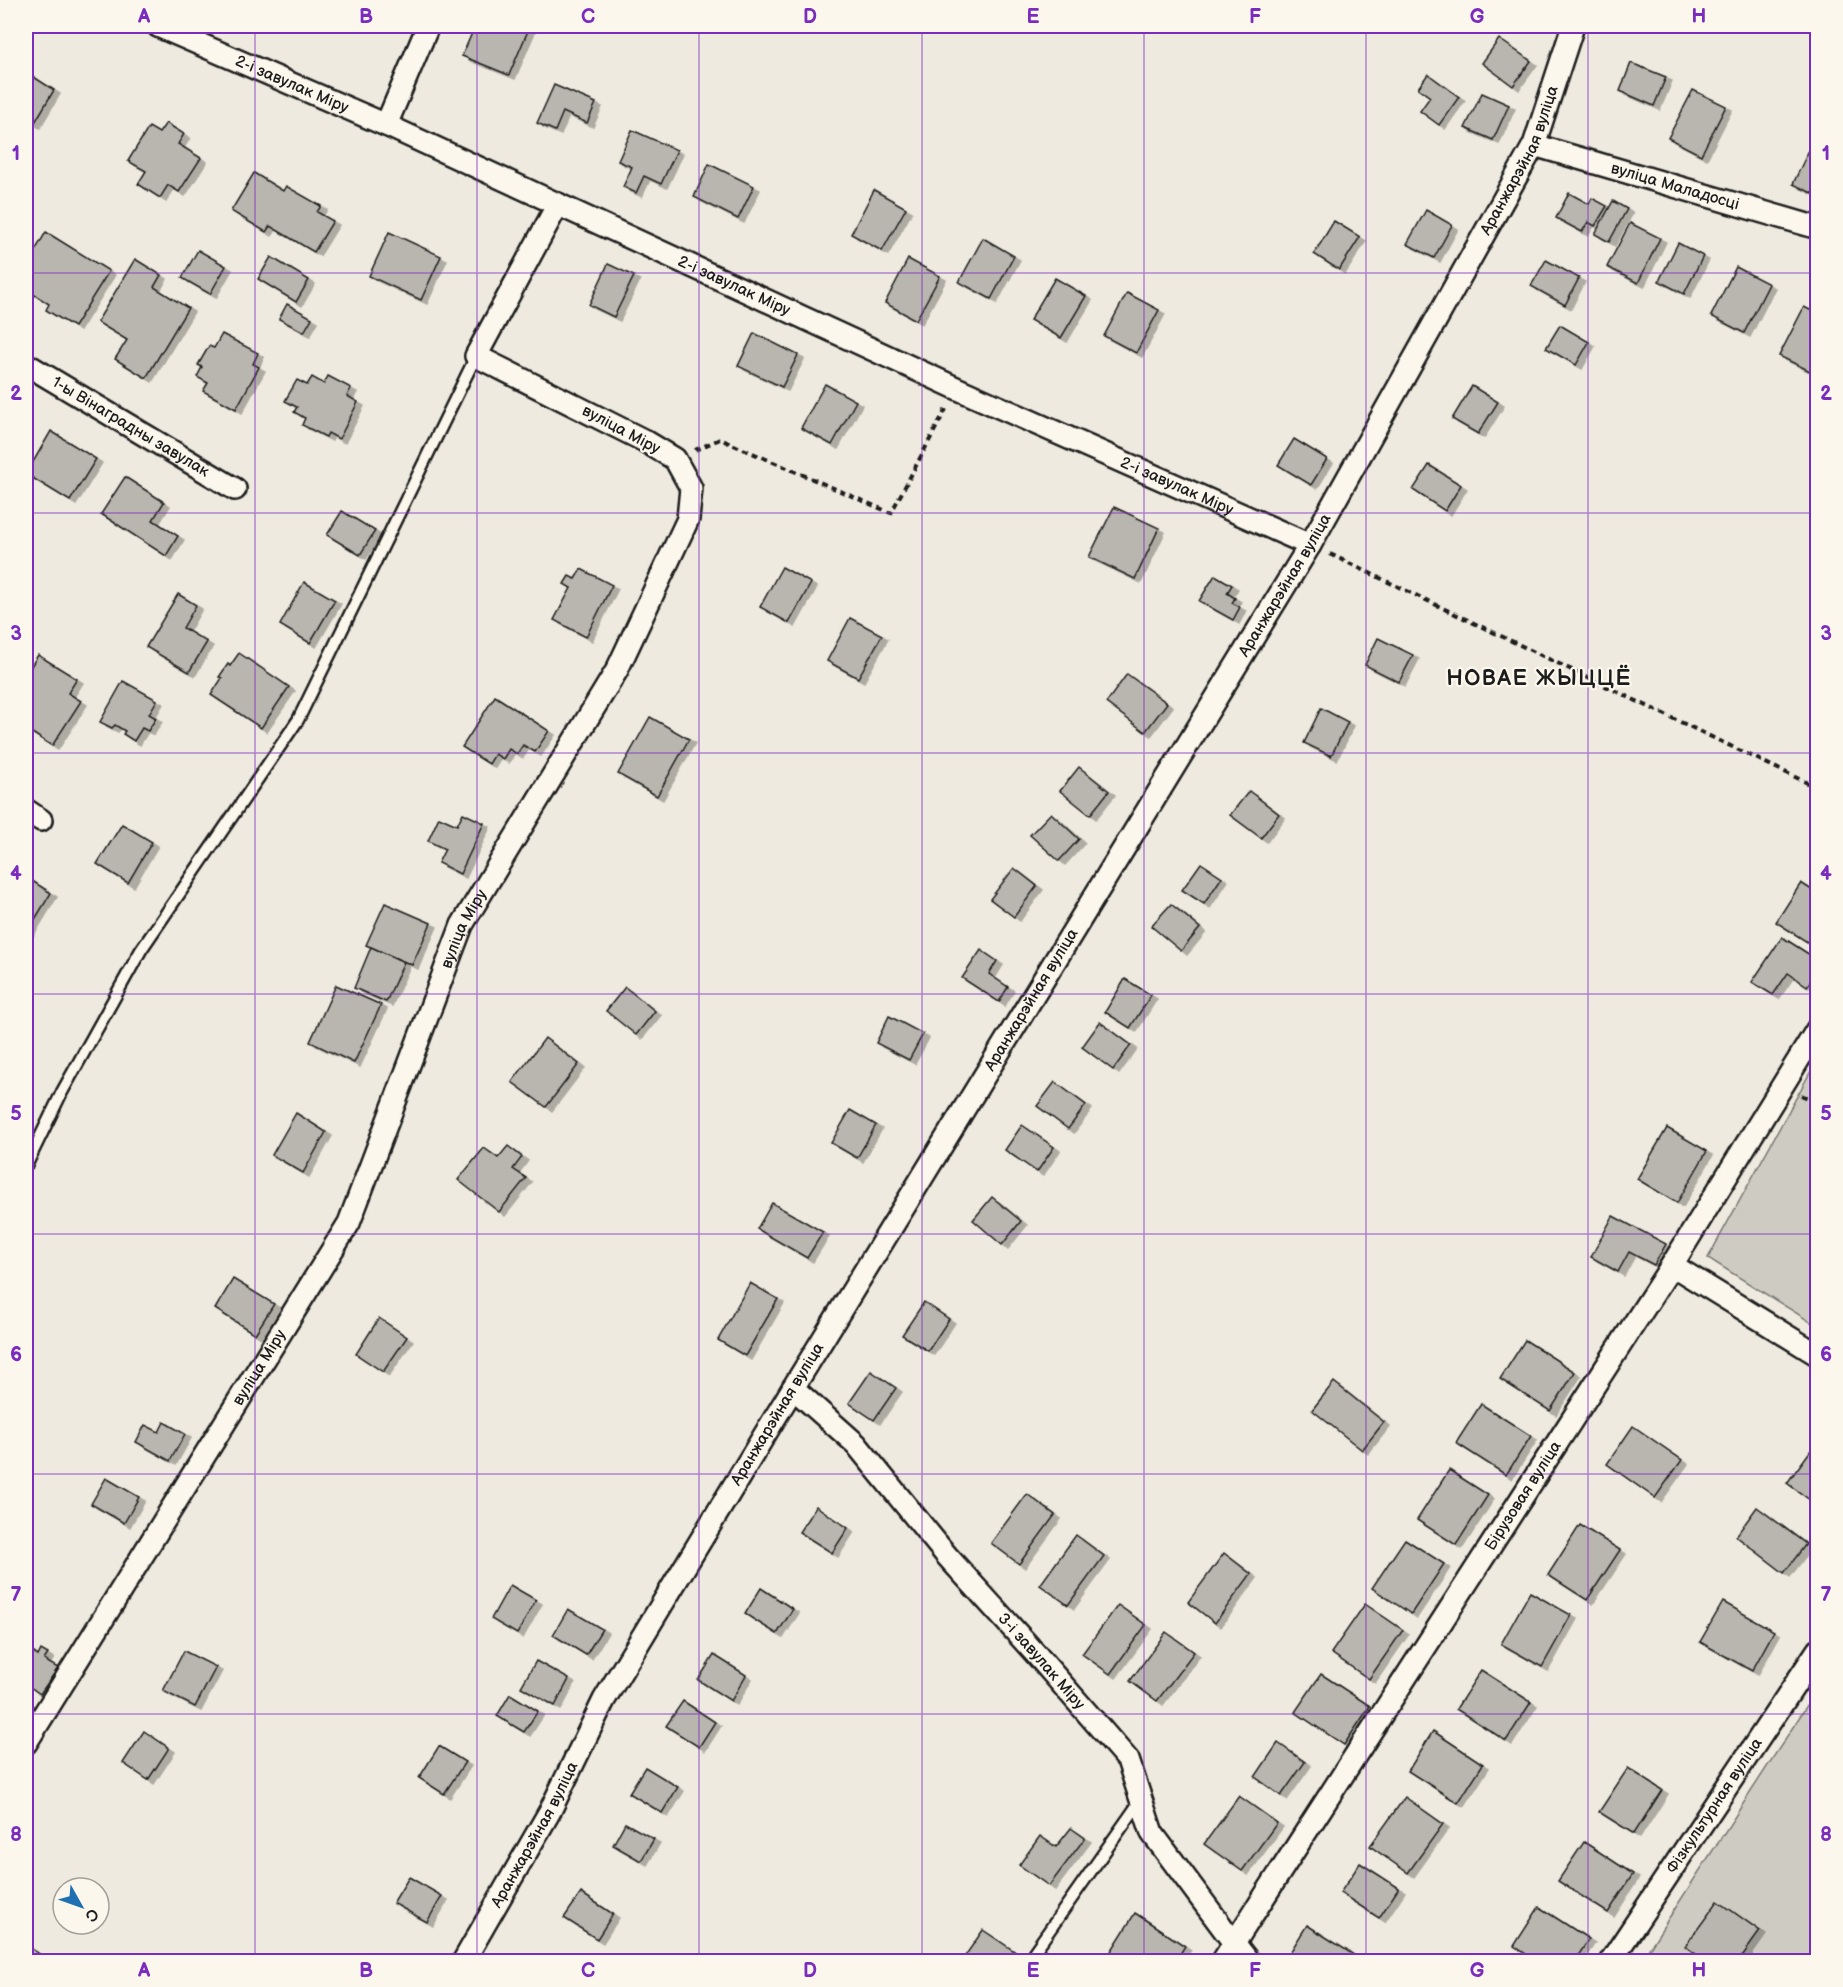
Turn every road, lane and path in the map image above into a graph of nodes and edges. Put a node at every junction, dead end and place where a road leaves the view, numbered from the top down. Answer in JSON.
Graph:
{"nodes":[{"id":1,"x":158,"y":26,"type":"edge"},
{"id":2,"x":428,"y":26,"type":"edge"},
{"id":3,"x":1573,"y":26,"type":"edge"},
{"id":4,"x":386,"y":125,"type":"junction"},
{"id":5,"x":1534,"y":145,"type":"junction"},
{"id":6,"x":558,"y":204,"type":"junction"},
{"id":7,"x":1818,"y":228,"type":"edge"},
{"id":8,"x":476,"y":356,"type":"junction"},
{"id":9,"x":26,"y":364,"type":"edge"},
{"id":10,"x":956,"y":388,"type":"junction"},
{"id":11,"x":675,"y":459,"type":"junction"},
{"id":12,"x":235,"y":489,"type":"dead end"},
{"id":13,"x":1310,"y":545,"type":"junction"},
{"id":14,"x":1818,"y":788,"type":"edge"},
{"id":15,"x":1818,"y":1028,"type":"edge"},
{"id":16,"x":26,"y":1166,"type":"edge"},
{"id":17,"x":1672,"y":1265,"type":"junction"},
{"id":18,"x":1818,"y":1355,"type":"edge"},
{"id":19,"x":793,"y":1388,"type":"junction"},
{"id":20,"x":1818,"y":1650,"type":"edge"},
{"id":21,"x":26,"y":1743,"type":"edge"},
{"id":22,"x":1141,"y":1800,"type":"junction"},
{"id":23,"x":1234,"y":1943,"type":"junction"},
{"id":24,"x":463,"y":1962,"type":"edge"},
{"id":25,"x":1027,"y":1962,"type":"edge"},
{"id":26,"x":1222,"y":1962,"type":"edge"},
{"id":27,"x":1249,"y":1962,"type":"edge"},
{"id":28,"x":1610,"y":1962,"type":"edge"}],
"edges":[{"from":1,"to":4,"type":"street","name":"2-і завулак Міру"},
{"from":2,"to":4,"type":"street"},
{"from":3,"to":5,"type":"street","name":"Аранжарэйная вуліца"},
{"from":4,"to":6,"type":"street","name":"2-і завулак Міру"},
{"from":5,"to":7,"type":"street","name":"вуліца Маладосці"},
{"from":5,"to":13,"type":"street","name":"Аранжарэйная вуліца"},
{"from":6,"to":8,"type":"street"},
{"from":6,"to":10,"type":"street","name":"2-і завулак Міру"},
{"from":8,"to":11,"type":"street","name":"вуліца Міру"},
{"from":8,"to":16,"type":"lane"},
{"from":9,"to":12,"type":"street","name":"1-ы Вінаградны завулак"},
{"from":10,"to":11,"type":"path"},
{"from":10,"to":13,"type":"street","name":"2-і завулак Міру"},
{"from":11,"to":21,"type":"street","name":"вуліца Міру"},
{"from":13,"to":14,"type":"path"},
{"from":13,"to":19,"type":"street","name":"Аранжарэйная вуліца"},
{"from":15,"to":17,"type":"street","name":"Бірузовая вуліца"},
{"from":17,"to":18,"type":"street"},
{"from":17,"to":23,"type":"street","name":"Бірузовая вуліца"},
{"from":19,"to":22,"type":"street","name":"3-і завулак Міру"},
{"from":19,"to":24,"type":"street","name":"Аранжарэйная вуліца"},
{"from":20,"to":28,"type":"street","name":"Фізкультурная вуліца"},
{"from":22,"to":23,"type":"street","name":"3-і завулак Міру"},
{"from":22,"to":25,"type":"lane"},
{"from":23,"to":26,"type":"street","name":"Бірузовая вуліца"},
{"from":23,"to":27,"type":"street","name":"3-і завулак Міру"}]}
